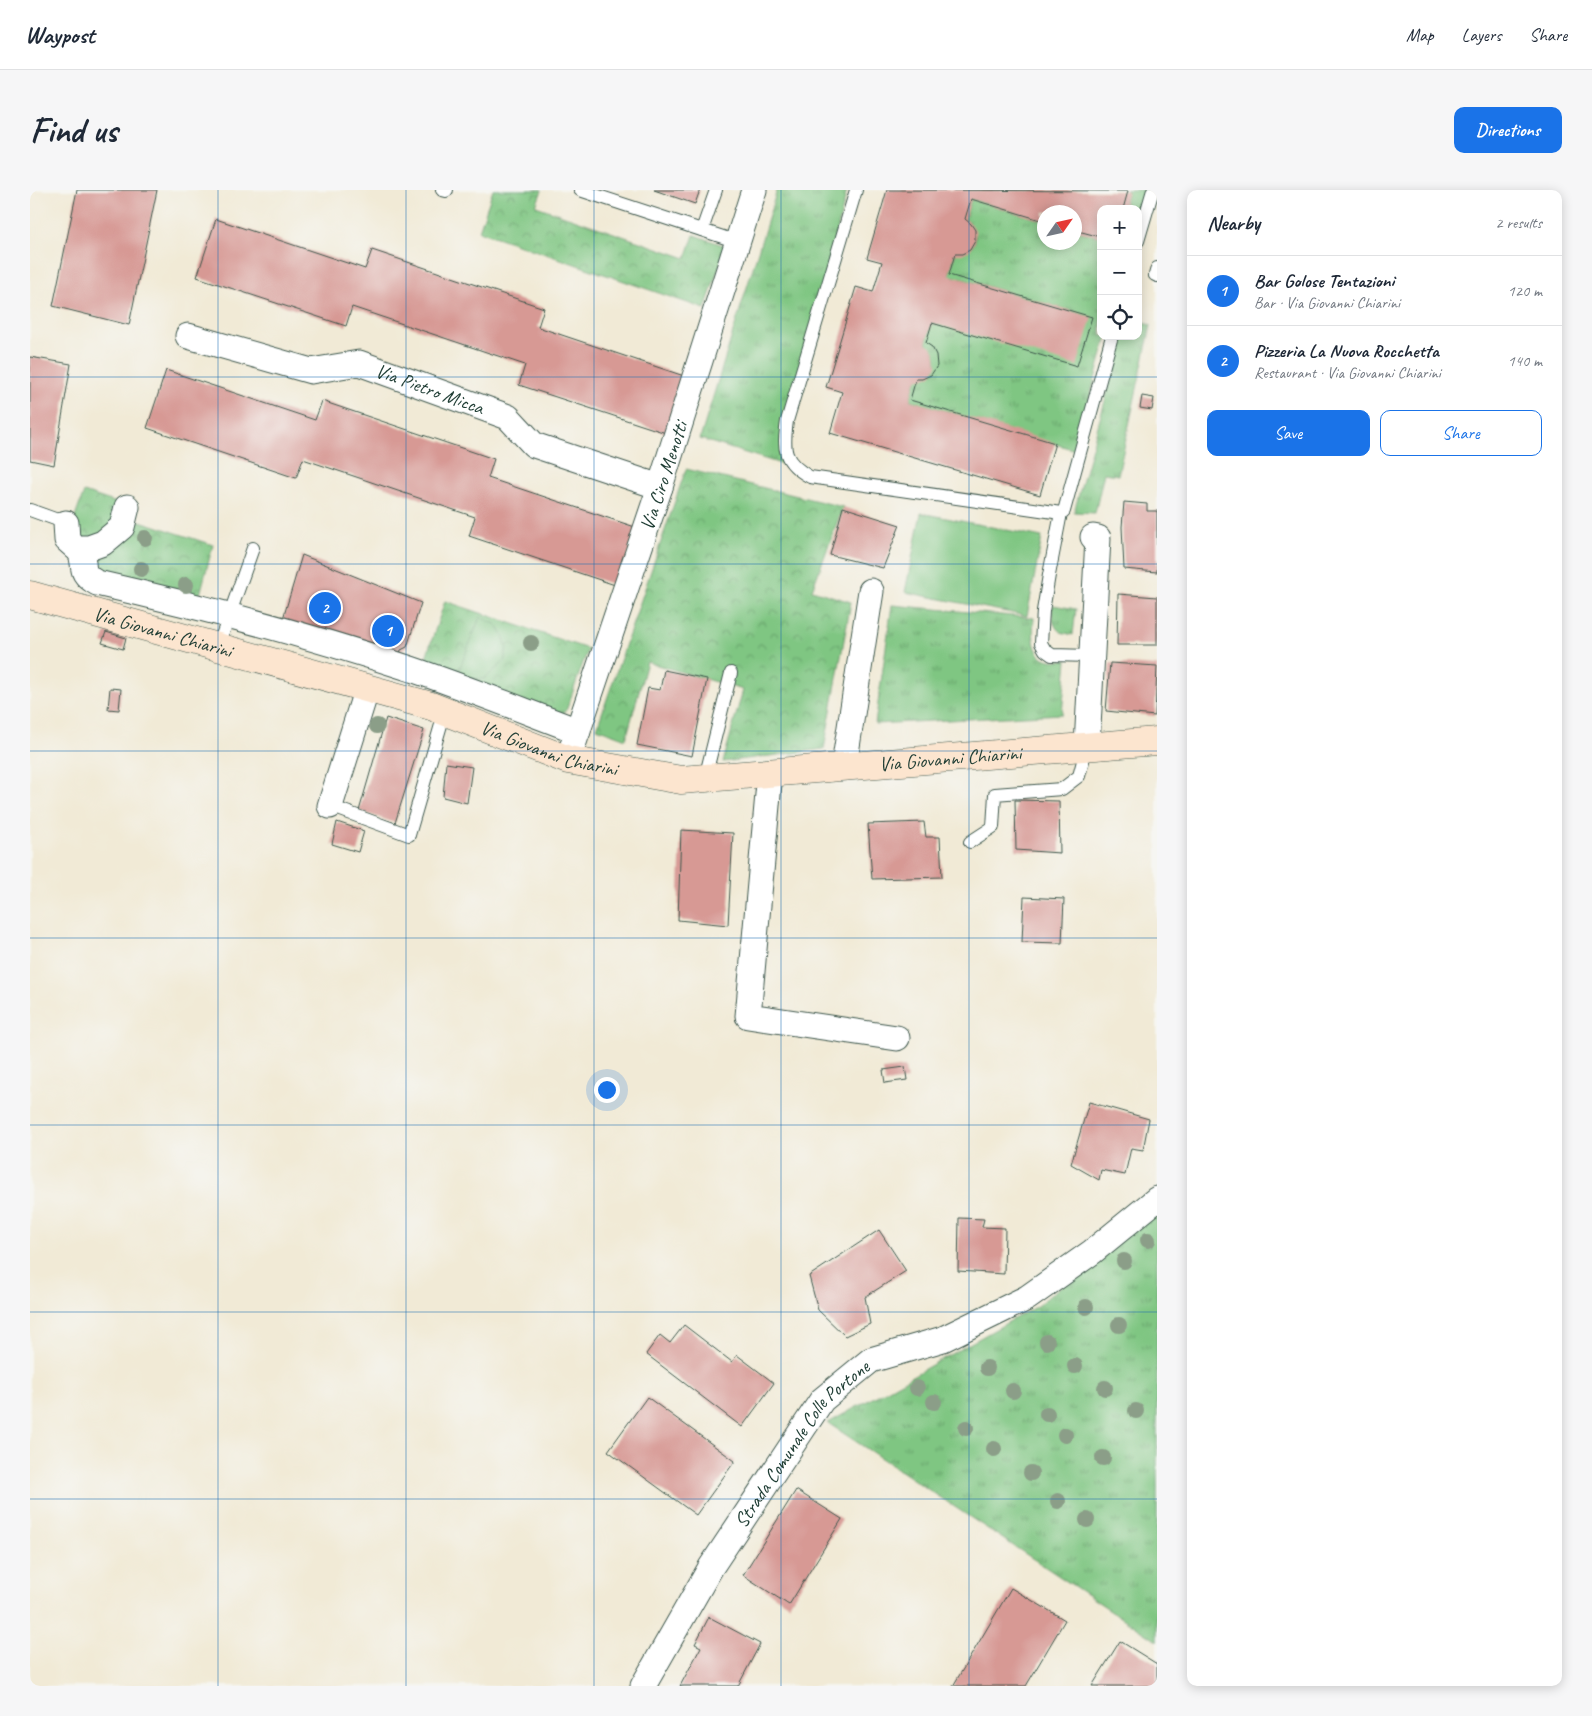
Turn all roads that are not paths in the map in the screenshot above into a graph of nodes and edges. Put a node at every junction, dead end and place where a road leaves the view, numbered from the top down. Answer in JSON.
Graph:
{"nodes":[{"id":1,"x":442,"y":190,"type":"edge"},
{"id":2,"x":447,"y":190,"type":"edge"},
{"id":3,"x":580,"y":190,"type":"edge"},
{"id":4,"x":716,"y":190,"type":"edge"},
{"id":5,"x":754,"y":190,"type":"edge"},
{"id":6,"x":856,"y":190,"type":"edge"},
{"id":7,"x":1152,"y":190,"type":"edge"},
{"id":8,"x":1142,"y":226,"type":"edge"},
{"id":9,"x":702,"y":230,"type":"junction"},
{"id":10,"x":738,"y":242,"type":"junction"},
{"id":11,"x":1157,"y":268,"type":"edge"},
{"id":12,"x":1157,"y":276,"type":"edge"},
{"id":13,"x":188,"y":336,"type":"dead end"},
{"id":14,"x":1111,"y":340,"type":"edge"},
{"id":15,"x":660,"y":486,"type":"junction"},
{"id":16,"x":127,"y":506,"type":"dead end"},
{"id":17,"x":30,"y":510,"type":"edge"},
{"id":18,"x":1062,"y":513,"type":"junction"},
{"id":19,"x":66,"y":523,"type":"joint"},
{"id":20,"x":1093,"y":537,"type":"dead end"},
{"id":21,"x":78,"y":548,"type":"junction"},
{"id":22,"x":253,"y":548,"type":"dead end"},
{"id":23,"x":871,"y":591,"type":"dead end"},
{"id":24,"x":30,"y":595,"type":"edge"},
{"id":25,"x":229,"y":616,"type":"junction"},
{"id":26,"x":218,"y":647,"type":"junction"},
{"id":27,"x":1092,"y":656,"type":"junction"},
{"id":28,"x":731,"y":673,"type":"dead end"},
{"id":29,"x":367,"y":688,"type":"junction"},
{"id":30,"x":445,"y":711,"type":"junction"},
{"id":31,"x":578,"y":731,"type":"junction"},
{"id":32,"x":1157,"y":741,"type":"edge"},
{"id":33,"x":1087,"y":746,"type":"junction"},
{"id":34,"x":568,"y":760,"type":"junction"},
{"id":35,"x":844,"y":766,"type":"junction"},
{"id":36,"x":770,"y":772,"type":"junction"},
{"id":37,"x":705,"y":778,"type":"junction"},
{"id":38,"x":330,"y":806,"type":"joint"},
{"id":39,"x":970,"y":842,"type":"dead end"},
{"id":40,"x":897,"y":1038,"type":"dead end"},
{"id":41,"x":1157,"y":1199,"type":"edge"},
{"id":42,"x":643,"y":1686,"type":"edge"}],
"edges":[{"from":1,"to":2,"type":"lane"},
{"from":3,"to":9,"type":"lane"},
{"from":4,"to":9,"type":"lane"},
{"from":5,"to":10,"type":"street","name":"Via Ciro Menotti"},
{"from":6,"to":18,"type":"lane"},
{"from":7,"to":8,"type":"lane"},
{"from":9,"to":10,"type":"lane"},
{"from":10,"to":15,"type":"street","name":"Via Ciro Menotti"},
{"from":11,"to":12,"type":"lane"},
{"from":13,"to":15,"type":"street","name":"Via Pietro Micca"},
{"from":14,"to":18,"type":"lane"},
{"from":15,"to":31,"type":"street","name":"Via Ciro Menotti"},
{"from":16,"to":21,"type":"street"},
{"from":17,"to":19,"type":"lane"},
{"from":18,"to":27,"type":"lane"},
{"from":19,"to":21,"type":"street"},
{"from":20,"to":27,"type":"street"},
{"from":21,"to":25,"type":"street"},
{"from":22,"to":25,"type":"lane"},
{"from":23,"to":35,"type":"street"},
{"from":24,"to":26,"type":"main road","name":"Via Giovanni Chiarini"},
{"from":25,"to":26,"type":"lane"},
{"from":25,"to":31,"type":"street"},
{"from":26,"to":29,"type":"main road","name":"Via Giovanni Chiarini"},
{"from":27,"to":33,"type":"street"},
{"from":28,"to":37,"type":"lane"},
{"from":29,"to":30,"type":"main road","name":"Via Giovanni Chiarini"},
{"from":29,"to":38,"type":"street"},
{"from":30,"to":34,"type":"main road","name":"Via Giovanni Chiarini"},
{"from":30,"to":38,"type":"lane"},
{"from":31,"to":34,"type":"street","name":"Via Ciro Menotti"},
{"from":32,"to":33,"type":"main road","name":"Via Giovanni Chiarini"},
{"from":33,"to":35,"type":"main road","name":"Via Giovanni Chiarini"},
{"from":33,"to":39,"type":"lane"},
{"from":34,"to":37,"type":"main road","name":"Via Giovanni Chiarini"},
{"from":35,"to":36,"type":"main road","name":"Via Giovanni Chiarini"},
{"from":36,"to":37,"type":"main road","name":"Via Giovanni Chiarini"},
{"from":36,"to":40,"type":"street"},
{"from":41,"to":42,"type":"street","name":"Strada Comunale Colle Portone"}]}
